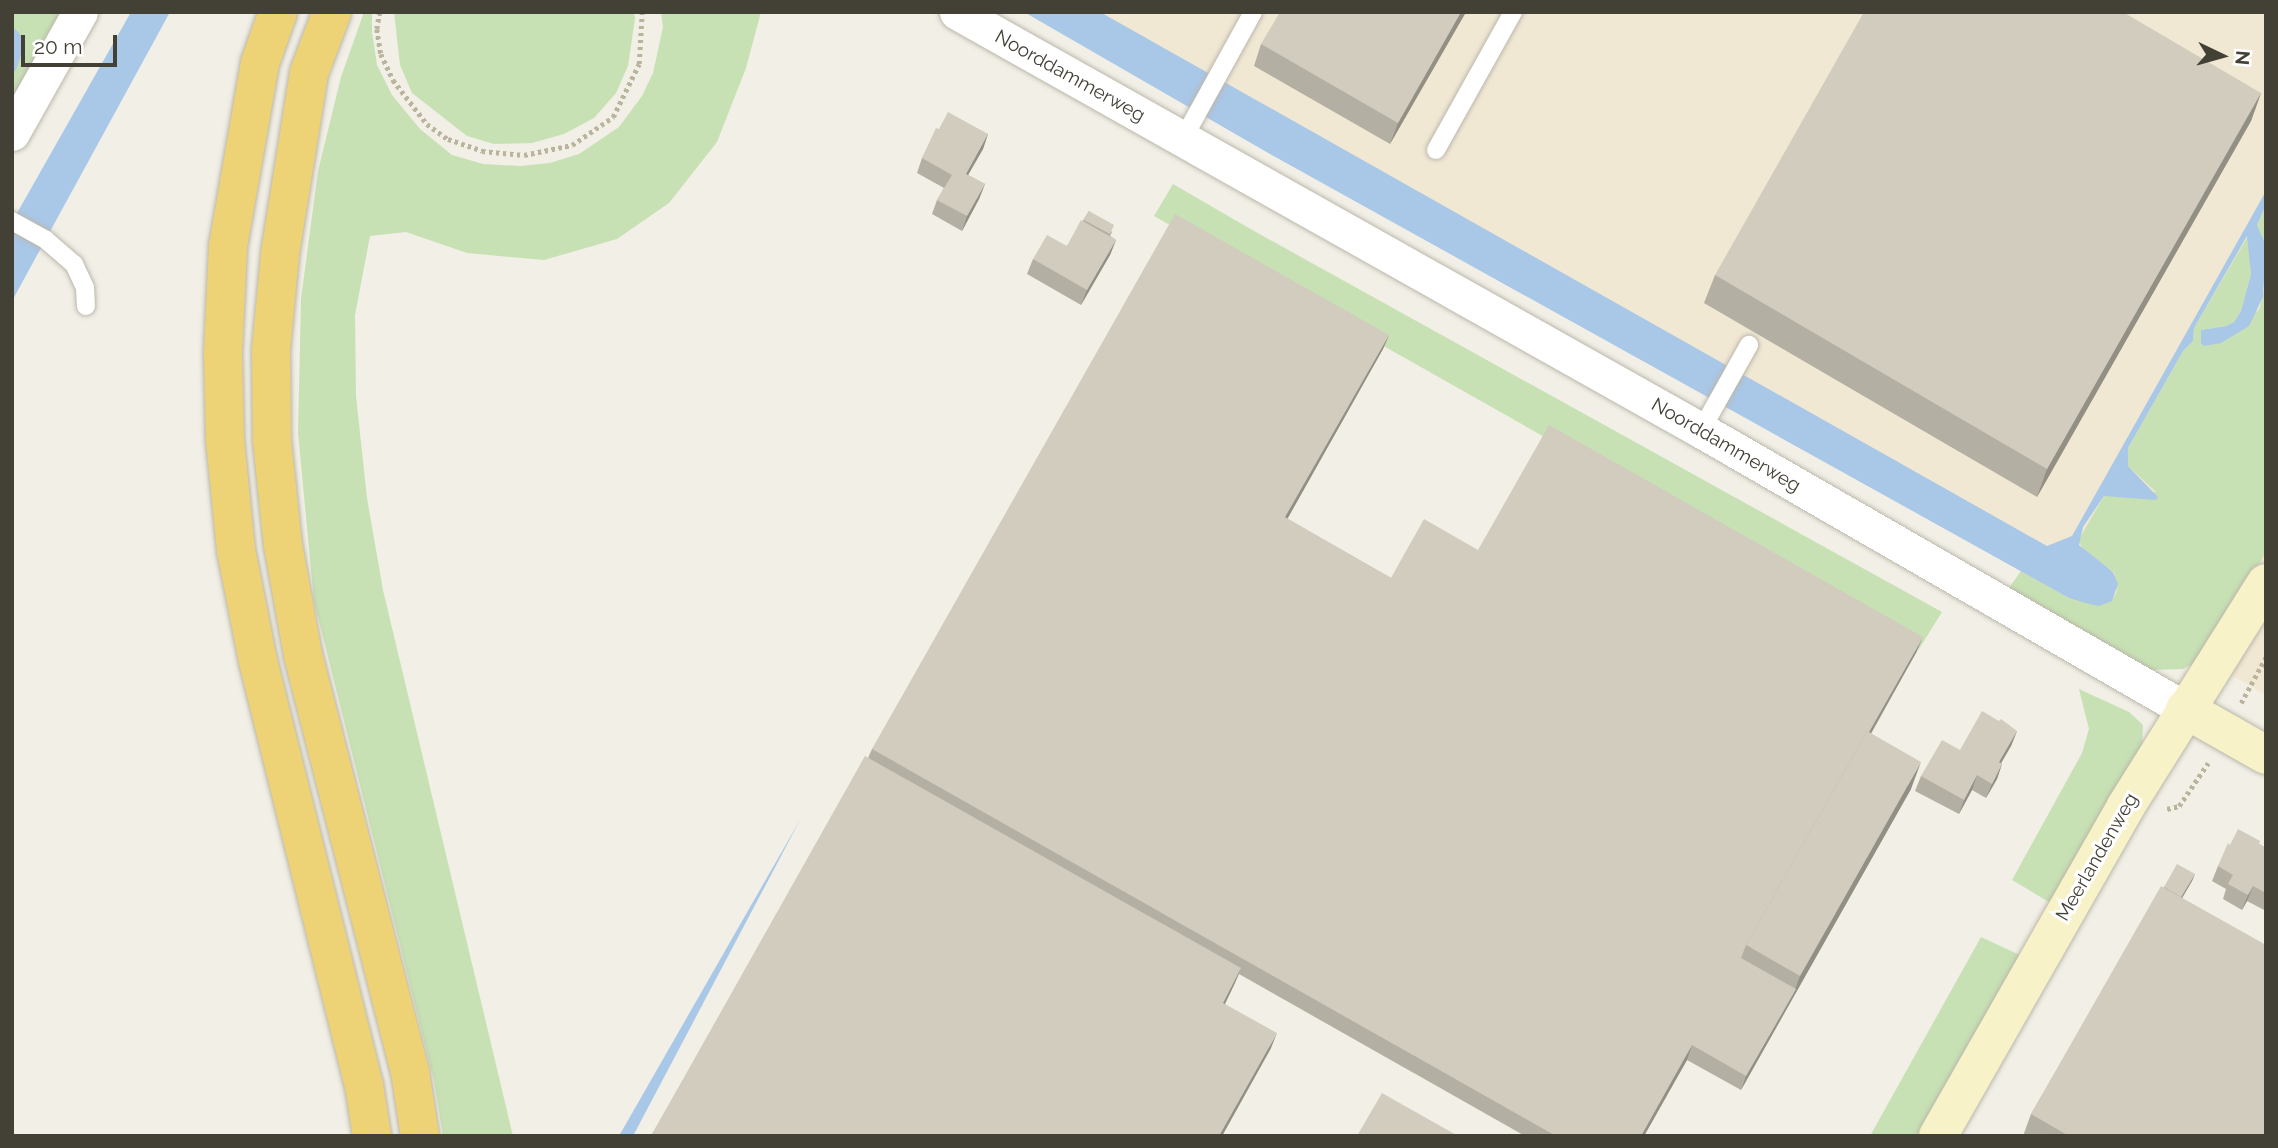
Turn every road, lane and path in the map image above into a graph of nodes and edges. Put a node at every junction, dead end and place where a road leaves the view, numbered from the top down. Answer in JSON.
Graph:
{"nodes":[{"id":1,"x":80,"y":12,"type":"edge"},
{"id":2,"x":278,"y":12,"type":"edge"},
{"id":3,"x":332,"y":12,"type":"edge"},
{"id":4,"x":380,"y":12,"type":"edge"},
{"id":5,"x":642,"y":12,"type":"edge"},
{"id":6,"x":957,"y":12,"type":"edge"},
{"id":7,"x":1253,"y":12,"type":"edge"},
{"id":8,"x":1513,"y":12,"type":"edge"},
{"id":9,"x":12,"y":133,"type":"edge"},
{"id":10,"x":1186,"y":134,"type":"junction"},
{"id":11,"x":1436,"y":150,"type":"dead end"},
{"id":12,"x":13,"y":221,"type":"edge"},
{"id":13,"x":86,"y":306,"type":"dead end"},
{"id":14,"x":1747,"y":349,"type":"dead end"},
{"id":15,"x":1706,"y":425,"type":"junction"},
{"id":16,"x":2266,"y":583,"type":"edge"},
{"id":17,"x":2186,"y":709,"type":"junction"},
{"id":18,"x":2266,"y":755,"type":"edge"},
{"id":19,"x":372,"y":1136,"type":"edge"},
{"id":20,"x":420,"y":1136,"type":"edge"},
{"id":21,"x":1938,"y":1136,"type":"edge"}],
"edges":[{"from":1,"to":9,"type":"street"},
{"from":2,"to":19,"type":"highway"},
{"from":3,"to":20,"type":"highway"},
{"from":4,"to":5,"type":"path"},
{"from":6,"to":10,"type":"street","name":"Noorddammerweg"},
{"from":7,"to":10,"type":"lane"},
{"from":8,"to":11,"type":"lane"},
{"from":10,"to":15,"type":"street","name":"Noorddammerweg"},
{"from":12,"to":13,"type":"lane"},
{"from":14,"to":15,"type":"lane"},
{"from":15,"to":17,"type":"street","name":"Noorddammerweg"},
{"from":16,"to":17,"type":"street","name":"Meerlandenweg"},
{"from":17,"to":18,"type":"street","name":"Noorddammerweg"},
{"from":17,"to":21,"type":"street","name":"Meerlandenweg"}]}
